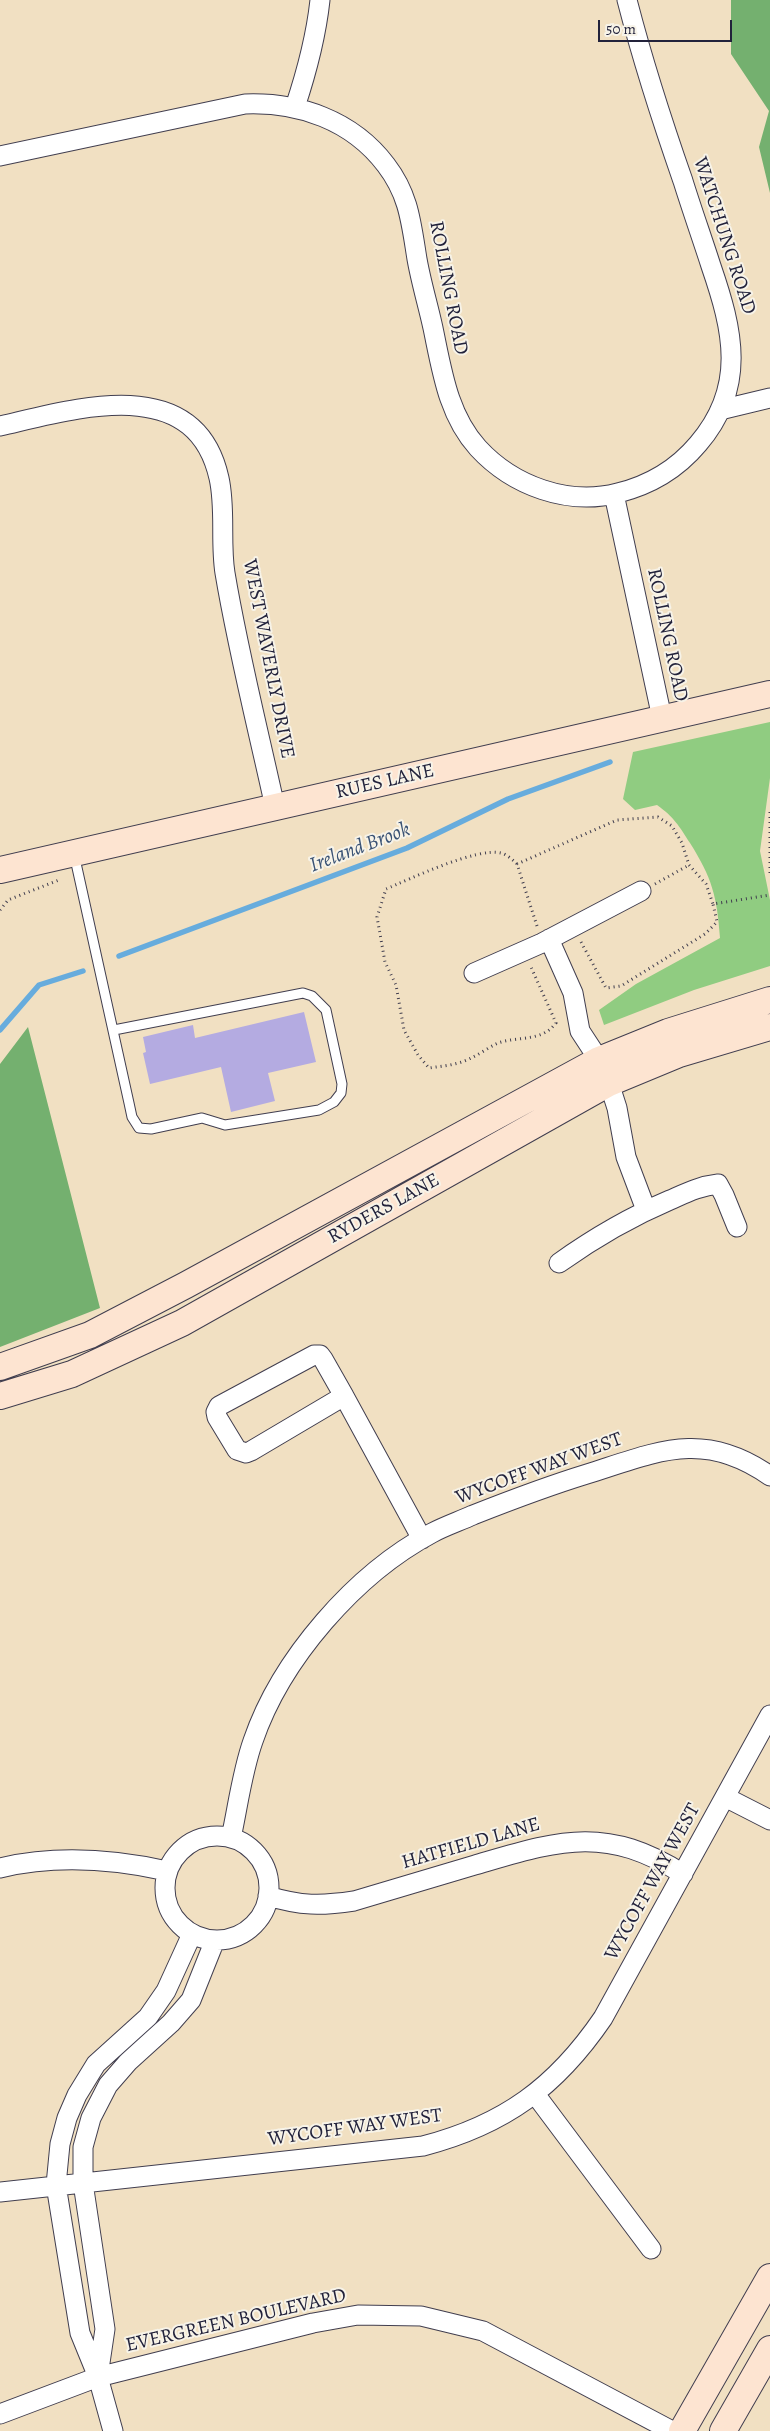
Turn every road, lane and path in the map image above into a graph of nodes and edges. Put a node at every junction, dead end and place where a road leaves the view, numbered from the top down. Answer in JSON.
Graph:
{"nodes":[{"id":1,"x":320,"y":0,"type":"edge"},
{"id":2,"x":628,"y":0,"type":"edge"},
{"id":3,"x":295,"y":107,"type":"junction"},
{"id":4,"x":0,"y":156,"type":"edge"},
{"id":5,"x":770,"y":398,"type":"edge"},
{"id":6,"x":720,"y":410,"type":"junction"},
{"id":7,"x":0,"y":426,"type":"edge"},
{"id":8,"x":614,"y":494,"type":"junction"},
{"id":9,"x":770,"y":694,"type":"edge"},
{"id":10,"x":662,"y":718,"type":"junction"},
{"id":11,"x":275,"y":807,"type":"junction"},
{"id":12,"x":770,"y":812,"type":"edge"},
{"id":13,"x":770,"y":847,"type":"edge"},
{"id":14,"x":74,"y":854,"type":"junction"},
{"id":15,"x":689,"y":865,"type":"junction"},
{"id":16,"x":0,"y":870,"type":"edge"},
{"id":17,"x":770,"y":875,"type":"edge"},
{"id":18,"x":62,"y":879,"type":"dead end"},
{"id":19,"x":641,"y":891,"type":"joint"},
{"id":20,"x":770,"y":895,"type":"edge"},
{"id":21,"x":713,"y":904,"type":"junction"},
{"id":22,"x":0,"y":910,"type":"edge"},
{"id":23,"x":572,"y":928,"type":"junction"},
{"id":24,"x":546,"y":941,"type":"junction"},
{"id":25,"x":474,"y":973,"type":"dead end"},
{"id":26,"x":770,"y":1000,"type":"edge"},
{"id":27,"x":770,"y":1027,"type":"edge"},
{"id":28,"x":114,"y":1030,"type":"junction"},
{"id":29,"x":604,"y":1072,"type":"junction"},
{"id":30,"x":646,"y":1210,"type":"junction"},
{"id":31,"x":737,"y":1227,"type":"dead end"},
{"id":32,"x":558,"y":1263,"type":"dead end"},
{"id":33,"x":0,"y":1367,"type":"edge"},
{"id":34,"x":0,"y":1396,"type":"edge"},
{"id":35,"x":344,"y":1396,"type":"junction"},
{"id":36,"x":770,"y":1476,"type":"edge"},
{"id":37,"x":422,"y":1539,"type":"junction"},
{"id":38,"x":770,"y":1715,"type":"edge"},
{"id":39,"x":725,"y":1797,"type":"junction"},
{"id":40,"x":770,"y":1820,"type":"edge"},
{"id":41,"x":232,"y":1838,"type":"junction"},
{"id":42,"x":0,"y":1868,"type":"edge"},
{"id":43,"x":167,"y":1872,"type":"junction"},
{"id":44,"x":683,"y":1874,"type":"junction"},
{"id":45,"x":268,"y":1896,"type":"junction"},
{"id":46,"x":192,"y":1934,"type":"junction"},
{"id":47,"x":215,"y":1940,"type":"junction"},
{"id":48,"x":535,"y":2094,"type":"junction"},
{"id":49,"x":83,"y":2183,"type":"junction"},
{"id":50,"x":56,"y":2185,"type":"junction"},
{"id":51,"x":0,"y":2192,"type":"edge"},
{"id":52,"x":651,"y":2249,"type":"dead end"},
{"id":53,"x":770,"y":2277,"type":"edge"},
{"id":54,"x":770,"y":2349,"type":"edge"},
{"id":55,"x":98,"y":2377,"type":"junction"},
{"id":56,"x":0,"y":2414,"type":"edge"},
{"id":57,"x":113,"y":2431,"type":"edge"},
{"id":58,"x":672,"y":2431,"type":"edge"},
{"id":59,"x":682,"y":2431,"type":"edge"},
{"id":60,"x":724,"y":2431,"type":"edge"}],
"edges":[{"from":1,"to":3,"type":"street"},
{"from":2,"to":6,"type":"street","name":"WATCHUNG ROAD"},
{"from":3,"to":4,"type":"street","name":"ROLLING ROAD"},
{"from":3,"to":8,"type":"street","name":"ROLLING ROAD"},
{"from":5,"to":6,"type":"street"},
{"from":6,"to":8,"type":"street","name":"WATCHUNG ROAD"},
{"from":7,"to":11,"type":"street","name":"WEST WAVERLY DRIVE"},
{"from":8,"to":10,"type":"street","name":"ROLLING ROAD"},
{"from":9,"to":10,"type":"main road","name":"RUES LANE"},
{"from":10,"to":11,"type":"main road","name":"RUES LANE"},
{"from":11,"to":14,"type":"main road","name":"RUES LANE"},
{"from":12,"to":13,"type":"path"},
{"from":13,"to":17,"type":"path"},
{"from":14,"to":16,"type":"main road","name":"RUES LANE"},
{"from":14,"to":28,"type":"lane"},
{"from":15,"to":19,"type":"path"},
{"from":15,"to":21,"type":"path"},
{"from":15,"to":24,"type":"path"},
{"from":18,"to":22,"type":"path"},
{"from":19,"to":23,"type":"street"},
{"from":20,"to":21,"type":"path"},
{"from":21,"to":23,"type":"path"},
{"from":23,"to":24,"type":"street"},
{"from":24,"to":25,"type":"street"},
{"from":24,"to":29,"type":"street"},
{"from":26,"to":29,"type":"main road","name":"RYDERS LANE"},
{"from":27,"to":29,"type":"main road","name":"RYDERS LANE"},
{"from":28,"to":28,"type":"lane"},
{"from":29,"to":30,"type":"street"},
{"from":29,"to":33,"type":"main road","name":"RYDERS LANE"},
{"from":29,"to":34,"type":"main road","name":"RYDERS LANE"},
{"from":30,"to":31,"type":"street"},
{"from":30,"to":32,"type":"street"},
{"from":35,"to":35,"type":"street"},
{"from":35,"to":37,"type":"street"},
{"from":36,"to":37,"type":"street","name":"WYCOFF WAY WEST"},
{"from":37,"to":41,"type":"street"},
{"from":38,"to":39,"type":"street","name":"WYCOFF WAY WEST"},
{"from":39,"to":40,"type":"street","name":"WYCOFF WAY WEST"},
{"from":39,"to":44,"type":"street","name":"WYCOFF WAY WEST"},
{"from":41,"to":43,"type":"street"},
{"from":41,"to":45,"type":"street"},
{"from":42,"to":43,"type":"street"},
{"from":43,"to":46,"type":"street"},
{"from":44,"to":45,"type":"street","name":"HATFIELD LANE"},
{"from":44,"to":48,"type":"street","name":"WYCOFF WAY WEST"},
{"from":45,"to":47,"type":"street"},
{"from":46,"to":47,"type":"street"},
{"from":46,"to":50,"type":"street"},
{"from":47,"to":49,"type":"street"},
{"from":48,"to":49,"type":"street","name":"WYCOFF WAY WEST"},
{"from":48,"to":52,"type":"street"},
{"from":49,"to":50,"type":"street","name":"WYCOFF WAY WEST"},
{"from":49,"to":55,"type":"street"},
{"from":50,"to":51,"type":"street","name":"WYCOFF WAY WEST"},
{"from":50,"to":55,"type":"street"},
{"from":53,"to":59,"type":"main road"},
{"from":54,"to":60,"type":"main road"},
{"from":55,"to":56,"type":"street","name":"EVERGREEN BOULEVARD"},
{"from":55,"to":57,"type":"street"},
{"from":55,"to":58,"type":"street","name":"EVERGREEN BOULEVARD"}]}
